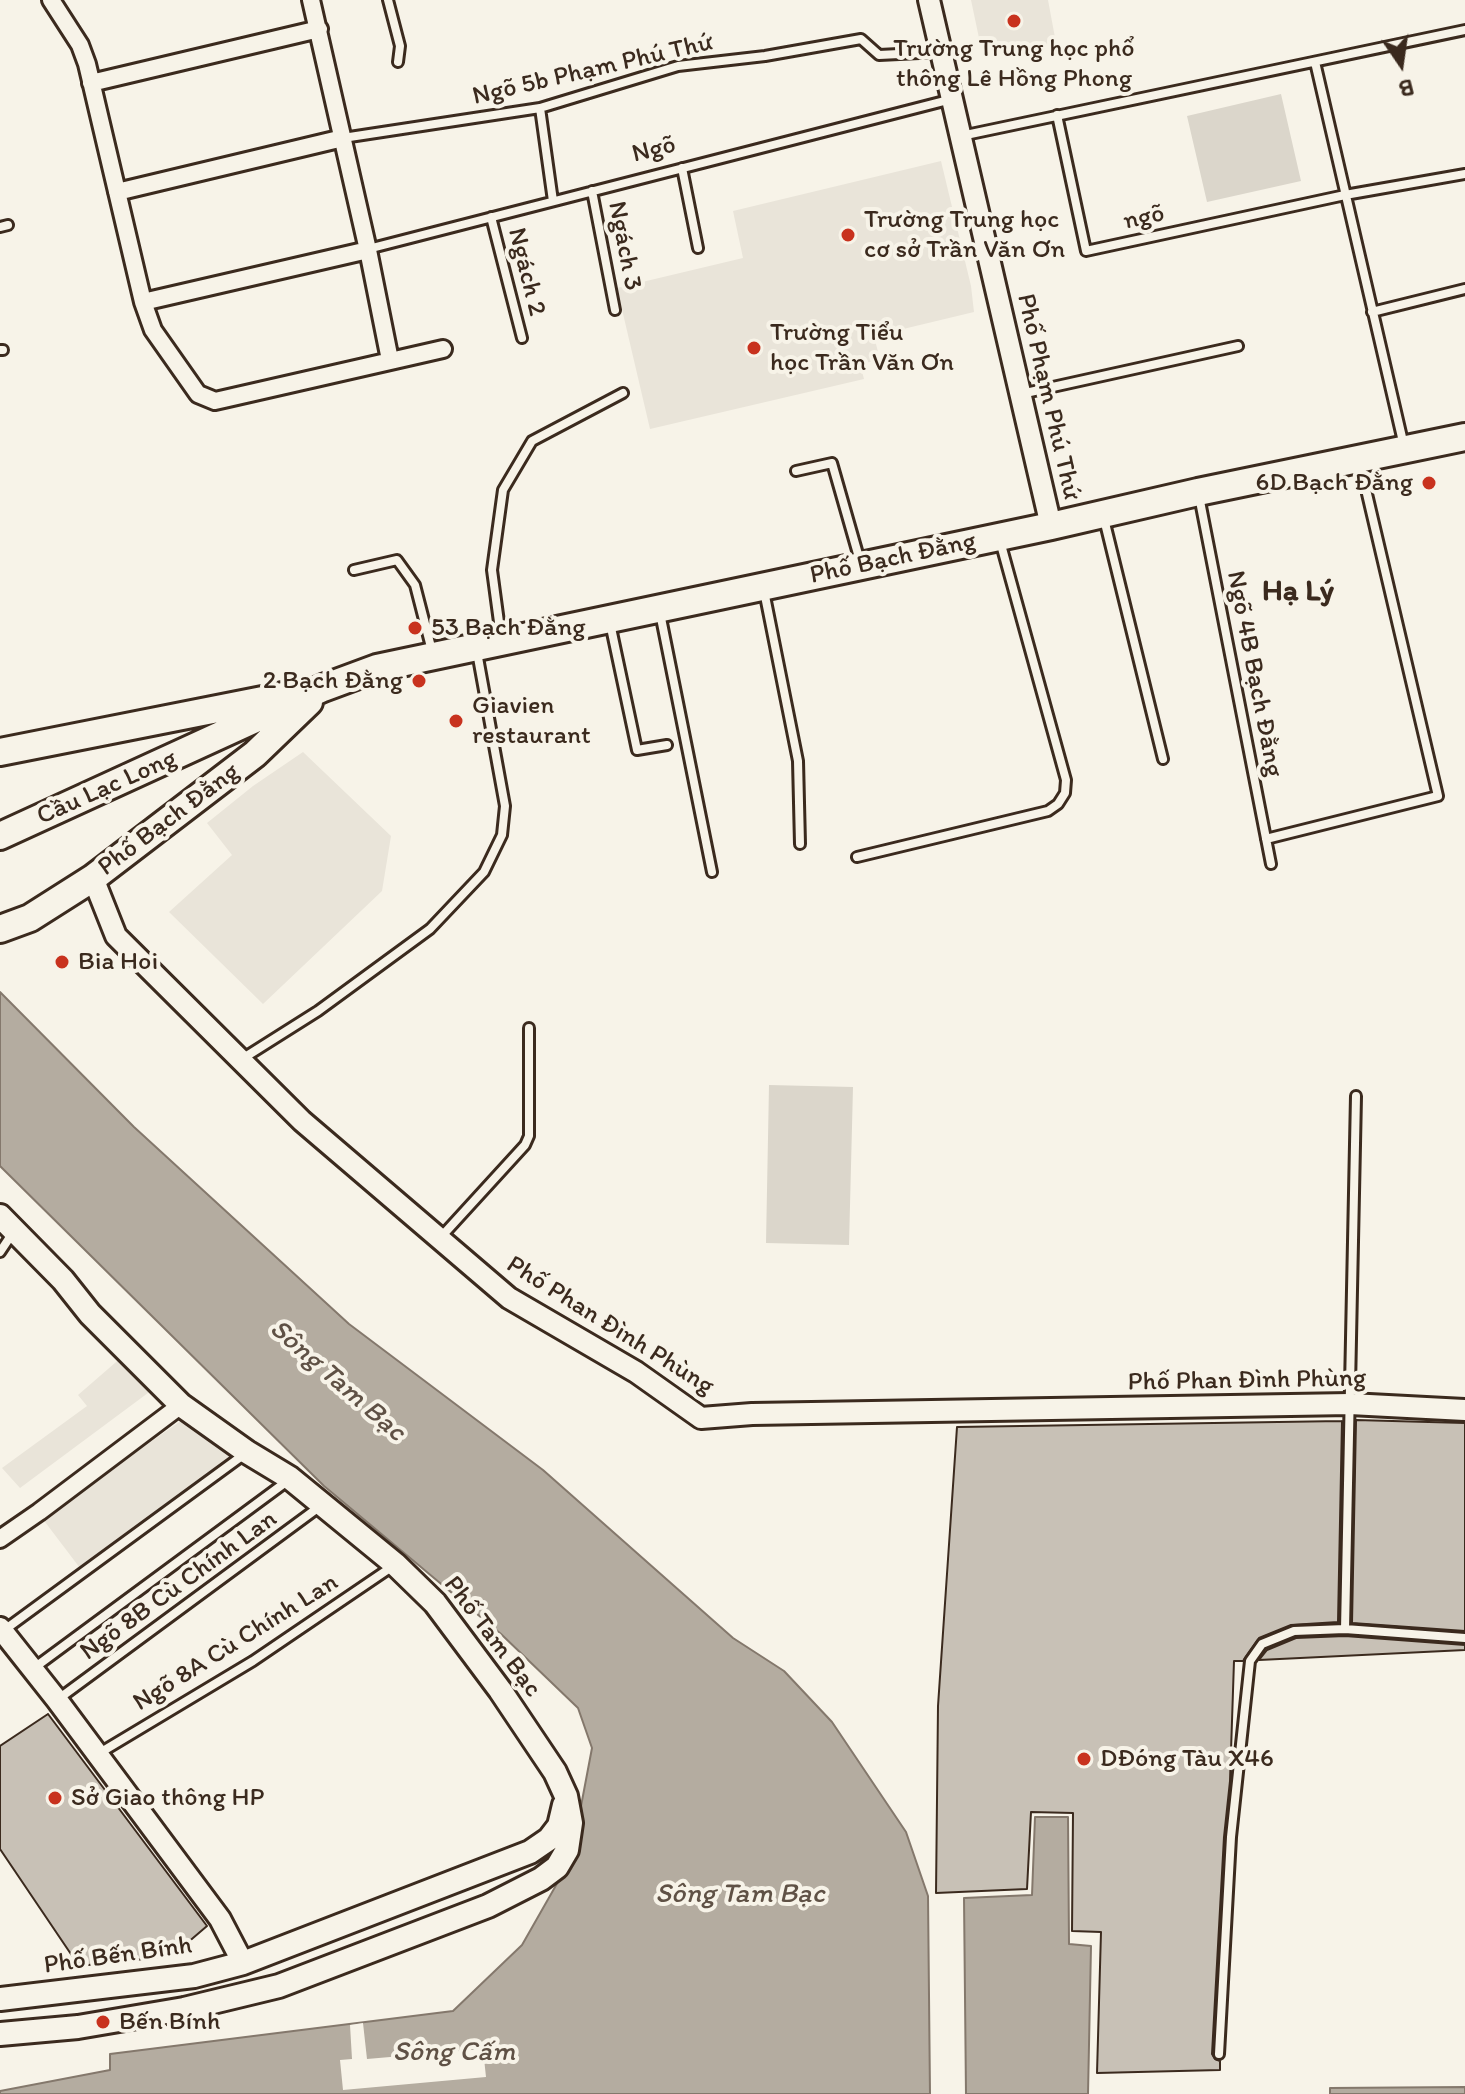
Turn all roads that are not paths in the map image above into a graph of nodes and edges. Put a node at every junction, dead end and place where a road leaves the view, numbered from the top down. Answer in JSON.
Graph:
{"nodes":[{"id":1,"x":51,"y":0,"type":"edge"},
{"id":2,"x":311,"y":0,"type":"edge"},
{"id":3,"x":388,"y":0,"type":"edge"},
{"id":4,"x":929,"y":0,"type":"edge"},
{"id":5,"x":319,"y":29,"type":"junction"},
{"id":6,"x":1465,"y":30,"type":"edge"},
{"id":7,"x":941,"y":52,"type":"junction"},
{"id":8,"x":398,"y":62,"type":"dead end"},
{"id":9,"x":1315,"y":62,"type":"junction"},
{"id":10,"x":91,"y":83,"type":"junction"},
{"id":11,"x":952,"y":99,"type":"junction"},
{"id":12,"x":540,"y":108,"type":"junction"},
{"id":13,"x":1057,"y":115,"type":"junction"},
{"id":14,"x":960,"y":136,"type":"junction"},
{"id":15,"x":343,"y":138,"type":"junction"},
{"id":16,"x":682,"y":168,"type":"junction"},
{"id":17,"x":1465,"y":174,"type":"edge"},
{"id":18,"x":592,"y":191,"type":"junction"},
{"id":19,"x":117,"y":192,"type":"junction"},
{"id":20,"x":1345,"y":195,"type":"junction"},
{"id":21,"x":553,"y":201,"type":"junction"},
{"id":22,"x":491,"y":217,"type":"junction"},
{"id":23,"x":698,"y":248,"type":"dead end"},
{"id":24,"x":368,"y":250,"type":"junction"},
{"id":25,"x":1465,"y":289,"type":"edge"},
{"id":26,"x":143,"y":302,"type":"junction"},
{"id":27,"x":615,"y":310,"type":"dead end"},
{"id":28,"x":1372,"y":312,"type":"junction"},
{"id":29,"x":522,"y":338,"type":"dead end"},
{"id":30,"x":1238,"y":346,"type":"dead end"},
{"id":31,"x":443,"y":349,"type":"dead end"},
{"id":32,"x":390,"y":360,"type":"junction"},
{"id":33,"x":623,"y":393,"type":"dead end"},
{"id":34,"x":1020,"y":394,"type":"junction"},
{"id":35,"x":1465,"y":437,"type":"edge"},
{"id":36,"x":1405,"y":449,"type":"junction"},
{"id":37,"x":1359,"y":460,"type":"junction"},
{"id":38,"x":796,"y":471,"type":"dead end"},
{"id":39,"x":1198,"y":492,"type":"junction"},
{"id":40,"x":1103,"y":514,"type":"junction"},
{"id":41,"x":1051,"y":526,"type":"junction"},
{"id":42,"x":998,"y":537,"type":"junction"},
{"id":43,"x":861,"y":566,"type":"junction"},
{"id":44,"x":354,"y":570,"type":"dead end"},
{"id":45,"x":763,"y":587,"type":"junction"},
{"id":46,"x":659,"y":609,"type":"junction"},
{"id":47,"x":608,"y":619,"type":"junction"},
{"id":48,"x":489,"y":645,"type":"junction"},
{"id":49,"x":434,"y":656,"type":"junction"},
{"id":50,"x":323,"y":688,"type":"junction"},
{"id":51,"x":214,"y":739,"type":"joint"},
{"id":52,"x":667,"y":745,"type":"dead end"},
{"id":53,"x":0,"y":752,"type":"edge"},
{"id":54,"x":1163,"y":759,"type":"dead end"},
{"id":55,"x":0,"y":836,"type":"edge"},
{"id":56,"x":1266,"y":839,"type":"junction"},
{"id":57,"x":800,"y":844,"type":"dead end"},
{"id":58,"x":857,"y":857,"type":"dead end"},
{"id":59,"x":1271,"y":864,"type":"dead end"},
{"id":60,"x":712,"y":872,"type":"dead end"},
{"id":61,"x":93,"y":878,"type":"junction"},
{"id":62,"x":0,"y":929,"type":"edge"},
{"id":63,"x":529,"y":1028,"type":"dead end"},
{"id":64,"x":240,"y":1060,"type":"junction"},
{"id":65,"x":1356,"y":1096,"type":"dead end"},
{"id":66,"x":7,"y":1223,"type":"edge"},
{"id":67,"x":439,"y":1239,"type":"junction"},
{"id":68,"x":0,"y":1252,"type":"edge"},
{"id":69,"x":1350,"y":1404,"type":"junction"},
{"id":70,"x":181,"y":1405,"type":"junction"},
{"id":71,"x":1465,"y":1410,"type":"edge"},
{"id":72,"x":247,"y":1452,"type":"junction"},
{"id":73,"x":290,"y":1478,"type":"junction"},
{"id":74,"x":323,"y":1504,"type":"junction"},
{"id":75,"x":0,"y":1539,"type":"edge"},
{"id":76,"x":395,"y":1564,"type":"junction"},
{"id":77,"x":1345,"y":1629,"type":"junction"},
{"id":78,"x":1,"y":1630,"type":"edge"},
{"id":79,"x":1465,"y":1638,"type":"edge"},
{"id":80,"x":32,"y":1669,"type":"junction"},
{"id":81,"x":57,"y":1700,"type":"junction"},
{"id":82,"x":97,"y":1754,"type":"junction"},
{"id":83,"x":566,"y":1796,"type":"junction"},
{"id":84,"x":243,"y":1963,"type":"junction"},
{"id":85,"x":0,"y":1999,"type":"edge"},
{"id":86,"x":0,"y":2034,"type":"edge"},
{"id":87,"x":1219,"y":2054,"type":"dead end"}],
"edges":[{"from":1,"to":10,"type":"street"},
{"from":2,"to":5,"type":"street"},
{"from":3,"to":8,"type":"lane"},
{"from":4,"to":7,"type":"street","name":"Phố Phạm Phú Thứ"},
{"from":5,"to":10,"type":"street"},
{"from":5,"to":15,"type":"street"},
{"from":6,"to":9,"type":"lane"},
{"from":7,"to":11,"type":"street","name":"Phố Phạm Phú Thứ"},
{"from":7,"to":12,"type":"lane","name":"Ngõ 5b Phạm Phú Thứ"},
{"from":9,"to":13,"type":"lane"},
{"from":9,"to":20,"type":"lane"},
{"from":10,"to":19,"type":"street"},
{"from":11,"to":14,"type":"street","name":"Phố Phạm Phú Thứ"},
{"from":11,"to":16,"type":"lane","name":"Ngõ"},
{"from":12,"to":15,"type":"lane","name":"Ngõ 5b Phạm Phú Thứ"},
{"from":12,"to":21,"type":"lane"},
{"from":13,"to":14,"type":"lane"},
{"from":13,"to":20,"type":"lane","name":"ngõ"},
{"from":14,"to":34,"type":"street","name":"Phố Phạm Phú Thứ"},
{"from":15,"to":19,"type":"street"},
{"from":15,"to":24,"type":"street"},
{"from":16,"to":18,"type":"lane","name":"Ngõ"},
{"from":16,"to":23,"type":"lane"},
{"from":17,"to":20,"type":"lane","name":"ngõ"},
{"from":18,"to":21,"type":"lane","name":"Ngõ"},
{"from":18,"to":27,"type":"lane","name":"Ngách 3"},
{"from":19,"to":26,"type":"street"},
{"from":20,"to":28,"type":"lane"},
{"from":21,"to":22,"type":"lane","name":"Ngõ"},
{"from":22,"to":24,"type":"lane","name":"Ngõ"},
{"from":22,"to":29,"type":"lane","name":"Ngách 2"},
{"from":24,"to":26,"type":"street"},
{"from":24,"to":32,"type":"street"},
{"from":25,"to":28,"type":"lane"},
{"from":26,"to":32,"type":"street"},
{"from":28,"to":36,"type":"lane"},
{"from":30,"to":34,"type":"lane"},
{"from":31,"to":32,"type":"street"},
{"from":33,"to":48,"type":"lane"},
{"from":34,"to":41,"type":"street","name":"Phố Phạm Phú Thứ"},
{"from":35,"to":36,"type":"main road","name":"Phố Bạch Đằng"},
{"from":36,"to":37,"type":"main road","name":"Phố Bạch Đằng"},
{"from":37,"to":39,"type":"main road","name":"Phố Bạch Đằng"},
{"from":37,"to":56,"type":"lane"},
{"from":38,"to":43,"type":"lane"},
{"from":39,"to":40,"type":"main road","name":"Phố Bạch Đằng"},
{"from":39,"to":56,"type":"lane","name":"Ngõ 4B Bạch Đằng"},
{"from":40,"to":41,"type":"main road","name":"Phố Bạch Đằng"},
{"from":40,"to":54,"type":"lane"},
{"from":41,"to":42,"type":"main road","name":"Phố Bạch Đằng"},
{"from":42,"to":43,"type":"main road","name":"Phố Bạch Đằng"},
{"from":42,"to":58,"type":"lane"},
{"from":43,"to":45,"type":"main road","name":"Phố Bạch Đằng"},
{"from":44,"to":49,"type":"lane"},
{"from":45,"to":46,"type":"main road","name":"Phố Bạch Đằng"},
{"from":45,"to":57,"type":"lane"},
{"from":46,"to":47,"type":"main road","name":"Phố Bạch Đằng"},
{"from":46,"to":60,"type":"lane"},
{"from":47,"to":48,"type":"main road","name":"Phố Bạch Đằng"},
{"from":47,"to":52,"type":"lane"},
{"from":48,"to":49,"type":"main road","name":"Phố Bạch Đằng"},
{"from":48,"to":64,"type":"lane"},
{"from":49,"to":50,"type":"main road","name":"Phố Bạch Đằng"},
{"from":50,"to":51,"type":"main road","name":"Phố Bạch Đằng"},
{"from":50,"to":53,"type":"main road","name":"Phố Bạch Đằng"},
{"from":50,"to":61,"type":"main road","name":"Phố Bạch Đằng"},
{"from":51,"to":55,"type":"main road","name":"Cầu Lạc Long"},
{"from":56,"to":59,"type":"lane","name":"Ngõ 4B Bạch Đằng"},
{"from":61,"to":62,"type":"main road","name":"Phố Bạch Đằng"},
{"from":61,"to":64,"type":"street","name":"Phố Phan Đình Phùng"},
{"from":63,"to":67,"type":"lane"},
{"from":64,"to":67,"type":"street","name":"Phố Phan Đình Phùng"},
{"from":65,"to":69,"type":"lane"},
{"from":66,"to":68,"type":"lane"},
{"from":66,"to":70,"type":"main road","name":"Phố Tam Bạc"},
{"from":67,"to":69,"type":"street","name":"Phố Phan Đình Phùng"},
{"from":69,"to":71,"type":"street","name":"Phố Phan Đình Phùng"},
{"from":69,"to":77,"type":"lane"},
{"from":70,"to":72,"type":"main road","name":"Phố Tam Bạc"},
{"from":70,"to":75,"type":"street"},
{"from":72,"to":73,"type":"main road","name":"Phố Tam Bạc"},
{"from":72,"to":78,"type":"lane"},
{"from":73,"to":74,"type":"main road","name":"Phố Tam Bạc"},
{"from":73,"to":80,"type":"lane"},
{"from":74,"to":76,"type":"main road","name":"Phố Tam Bạc"},
{"from":74,"to":81,"type":"lane","name":"Ngõ 8B Cù Chính Lan"},
{"from":76,"to":82,"type":"lane","name":"Ngõ 8A Cù Chính Lan"},
{"from":76,"to":83,"type":"main road","name":"Phố Tam Bạc"},
{"from":77,"to":79,"type":"lane"},
{"from":77,"to":87,"type":"lane"},
{"from":78,"to":80,"type":"street"},
{"from":80,"to":81,"type":"street"},
{"from":81,"to":82,"type":"street"},
{"from":82,"to":84,"type":"street"},
{"from":83,"to":84,"type":"main road"},
{"from":83,"to":86,"type":"main road"},
{"from":84,"to":85,"type":"main road","name":"Phố Bến Bính"}]}
